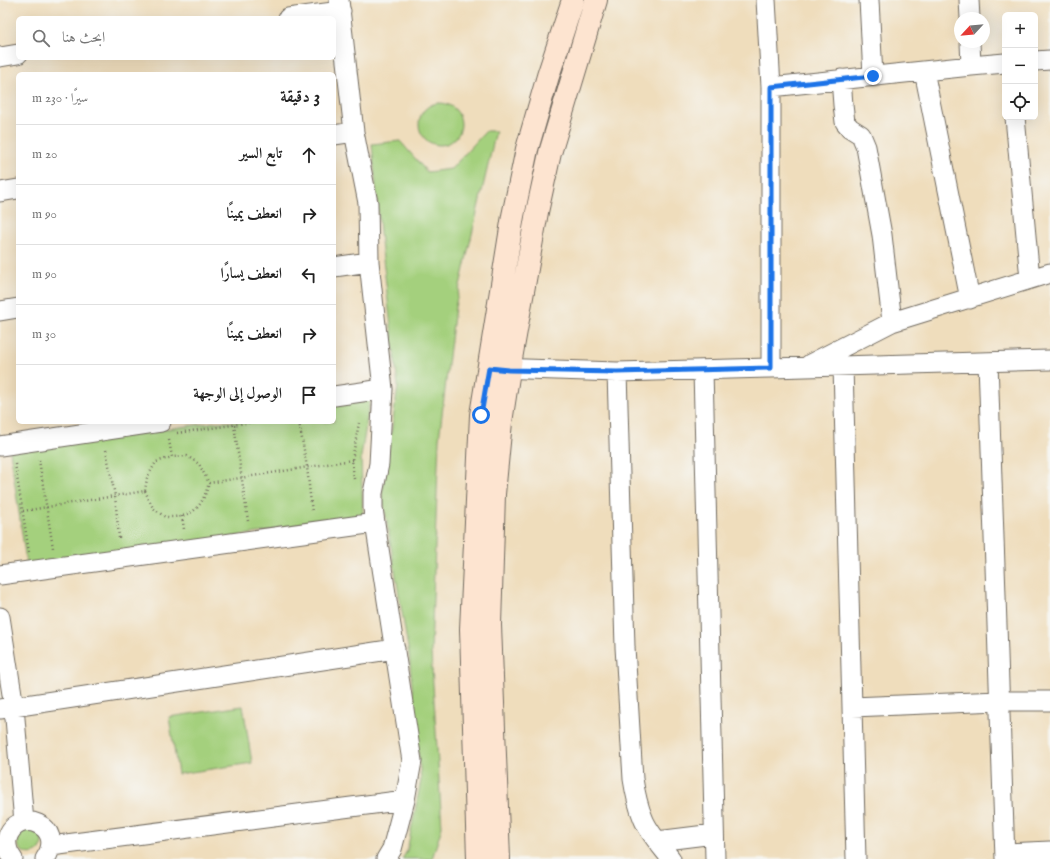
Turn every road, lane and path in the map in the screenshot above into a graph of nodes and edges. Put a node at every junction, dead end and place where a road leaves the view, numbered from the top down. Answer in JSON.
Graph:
{"nodes":[{"id":1,"x":574,"y":0,"type":"edge"},
{"id":2,"x":596,"y":0,"type":"edge"},
{"id":3,"x":766,"y":0,"type":"edge"},
{"id":4,"x":869,"y":0,"type":"edge"},
{"id":5,"x":969,"y":0,"type":"edge"},
{"id":6,"x":340,"y":5,"type":"edge"},
{"id":7,"x":970,"y":12,"type":"edge"},
{"id":8,"x":296,"y":16,"type":"edge"},
{"id":9,"x":970,"y":48,"type":"edge"},
{"id":10,"x":16,"y":54,"type":"edge"},
{"id":11,"x":0,"y":57,"type":"edge"},
{"id":12,"x":1050,"y":60,"type":"edge"},
{"id":13,"x":1038,"y":61,"type":"edge"},
{"id":14,"x":1002,"y":63,"type":"edge"},
{"id":15,"x":971,"y":66,"type":"junction"},
{"id":16,"x":924,"y":71,"type":"junction"},
{"id":17,"x":873,"y":76,"type":"junction"},
{"id":18,"x":841,"y":79,"type":"junction"},
{"id":19,"x":771,"y":87,"type":"junction"},
{"id":20,"x":1015,"y":120,"type":"edge"},
{"id":21,"x":354,"y":132,"type":"junction"},
{"id":22,"x":336,"y":135,"type":"edge"},
{"id":23,"x":16,"y":189,"type":"edge"},
{"id":24,"x":0,"y":192,"type":"edge"},
{"id":25,"x":369,"y":262,"type":"junction"},
{"id":26,"x":336,"y":267,"type":"edge"},
{"id":27,"x":1050,"y":273,"type":"edge"},
{"id":28,"x":1030,"y":279,"type":"junction"},
{"id":29,"x":970,"y":299,"type":"junction"},
{"id":30,"x":16,"y":308,"type":"edge"},
{"id":31,"x":0,"y":311,"type":"edge"},
{"id":32,"x":892,"y":322,"type":"junction"},
{"id":33,"x":1050,"y":360,"type":"edge"},
{"id":34,"x":988,"y":362,"type":"junction"},
{"id":35,"x":843,"y":366,"type":"junction"},
{"id":36,"x":805,"y":367,"type":"junction"},
{"id":37,"x":771,"y":368,"type":"junction"},
{"id":38,"x":499,"y":369,"type":"junction"},
{"id":39,"x":704,"y":370,"type":"junction"},
{"id":40,"x":617,"y":372,"type":"junction"},
{"id":41,"x":383,"y":389,"type":"junction"},
{"id":42,"x":336,"y":396,"type":"edge"},
{"id":43,"x":360,"y":421,"type":"dead end"},
{"id":44,"x":240,"y":424,"type":"edge"},
{"id":45,"x":299,"y":424,"type":"edge"},
{"id":46,"x":234,"y":425,"type":"junction"},
{"id":47,"x":168,"y":430,"type":"edge"},
{"id":48,"x":105,"y":444,"type":"dead end"},
{"id":49,"x":7,"y":451,"type":"edge"},
{"id":50,"x":38,"y":454,"type":"dead end"},
{"id":51,"x":172,"y":456,"type":"junction"},
{"id":52,"x":352,"y":460,"type":"junction"},
{"id":53,"x":307,"y":467,"type":"junction"},
{"id":54,"x":243,"y":478,"type":"junction"},
{"id":55,"x":354,"y":482,"type":"dead end"},
{"id":56,"x":209,"y":483,"type":"junction"},
{"id":57,"x":145,"y":491,"type":"junction"},
{"id":58,"x":115,"y":496,"type":"junction"},
{"id":59,"x":47,"y":507,"type":"junction"},
{"id":60,"x":23,"y":511,"type":"junction"},
{"id":61,"x":312,"y":519,"type":"dead end"},
{"id":62,"x":249,"y":522,"type":"dead end"},
{"id":63,"x":375,"y":523,"type":"junction"},
{"id":64,"x":120,"y":541,"type":"dead end"},
{"id":65,"x":53,"y":552,"type":"dead end"},
{"id":66,"x":30,"y":555,"type":"dead end"},
{"id":67,"x":0,"y":575,"type":"edge"},
{"id":68,"x":0,"y":617,"type":"edge"},
{"id":69,"x":395,"y":649,"type":"junction"},
{"id":70,"x":999,"y":701,"type":"junction"},
{"id":71,"x":1050,"y":701,"type":"edge"},
{"id":72,"x":852,"y":707,"type":"junction"},
{"id":73,"x":7,"y":708,"type":"edge"},
{"id":74,"x":404,"y":800,"type":"junction"},
{"id":75,"x":24,"y":822,"type":"junction"},
{"id":76,"x":714,"y":834,"type":"junction"},
{"id":77,"x":657,"y":841,"type":"junction"},
{"id":78,"x":1050,"y":851,"type":"edge"},
{"id":79,"x":48,"y":852,"type":"edge"},
{"id":80,"x":7,"y":854,"type":"edge"},
{"id":81,"x":1005,"y":856,"type":"edge"},
{"id":82,"x":386,"y":859,"type":"edge"},
{"id":83,"x":478,"y":859,"type":"edge"},
{"id":84,"x":499,"y":859,"type":"edge"},
{"id":85,"x":671,"y":859,"type":"edge"},
{"id":86,"x":715,"y":859,"type":"edge"},
{"id":87,"x":856,"y":859,"type":"edge"}],
"edges":[{"from":1,"to":38,"type":"main road"},
{"from":2,"to":38,"type":"main road"},
{"from":3,"to":19,"type":"street"},
{"from":4,"to":17,"type":"street"},
{"from":5,"to":7,"type":"street"},
{"from":6,"to":8,"type":"street"},
{"from":6,"to":21,"type":"street"},
{"from":9,"to":15,"type":"street"},
{"from":10,"to":11,"type":"street"},
{"from":12,"to":13,"type":"street"},
{"from":14,"to":15,"type":"street"},
{"from":15,"to":16,"type":"street"},
{"from":16,"to":17,"type":"street"},
{"from":16,"to":29,"type":"street"},
{"from":17,"to":18,"type":"street"},
{"from":18,"to":19,"type":"street"},
{"from":18,"to":32,"type":"street"},
{"from":19,"to":37,"type":"street"},
{"from":20,"to":28,"type":"street"},
{"from":21,"to":22,"type":"street"},
{"from":21,"to":25,"type":"street"},
{"from":23,"to":24,"type":"street"},
{"from":25,"to":26,"type":"street"},
{"from":25,"to":41,"type":"street"},
{"from":27,"to":28,"type":"street"},
{"from":28,"to":29,"type":"street"},
{"from":29,"to":32,"type":"street"},
{"from":30,"to":31,"type":"street"},
{"from":32,"to":36,"type":"street"},
{"from":33,"to":34,"type":"street"},
{"from":34,"to":35,"type":"street"},
{"from":34,"to":70,"type":"street"},
{"from":35,"to":36,"type":"street"},
{"from":35,"to":72,"type":"street"},
{"from":36,"to":37,"type":"street"},
{"from":37,"to":39,"type":"street"},
{"from":38,"to":40,"type":"street"},
{"from":38,"to":83,"type":"main road"},
{"from":38,"to":84,"type":"main road"},
{"from":39,"to":40,"type":"street"},
{"from":39,"to":76,"type":"street"},
{"from":40,"to":77,"type":"street"},
{"from":41,"to":42,"type":"street"},
{"from":41,"to":63,"type":"street"},
{"from":43,"to":52,"type":"path"},
{"from":44,"to":46,"type":"path"},
{"from":45,"to":53,"type":"path"},
{"from":46,"to":47,"type":"path"},
{"from":46,"to":54,"type":"path"},
{"from":47,"to":49,"type":"street"},
{"from":47,"to":51,"type":"path"},
{"from":48,"to":58,"type":"path"},
{"from":49,"to":60,"type":"path"},
{"from":50,"to":59,"type":"path"},
{"from":51,"to":56,"type":"path"},
{"from":51,"to":57,"type":"path"},
{"from":52,"to":53,"type":"path"},
{"from":52,"to":55,"type":"path"},
{"from":53,"to":54,"type":"path"},
{"from":53,"to":61,"type":"path"},
{"from":54,"to":56,"type":"path"},
{"from":54,"to":62,"type":"path"},
{"from":56,"to":57,"type":"path"},
{"from":57,"to":58,"type":"path"},
{"from":58,"to":59,"type":"path"},
{"from":58,"to":64,"type":"path"},
{"from":59,"to":60,"type":"path"},
{"from":59,"to":65,"type":"path"},
{"from":60,"to":66,"type":"path"},
{"from":63,"to":67,"type":"street"},
{"from":63,"to":69,"type":"street"},
{"from":68,"to":73,"type":"street"},
{"from":69,"to":73,"type":"street"},
{"from":69,"to":74,"type":"street"},
{"from":70,"to":71,"type":"street"},
{"from":70,"to":72,"type":"street"},
{"from":70,"to":81,"type":"street"},
{"from":72,"to":87,"type":"street"},
{"from":73,"to":75,"type":"street"},
{"from":74,"to":79,"type":"street"},
{"from":74,"to":82,"type":"street"},
{"from":75,"to":79,"type":"street"},
{"from":75,"to":80,"type":"street"},
{"from":76,"to":77,"type":"street"},
{"from":76,"to":86,"type":"street"},
{"from":77,"to":85,"type":"street"},
{"from":78,"to":81,"type":"street"}]}
